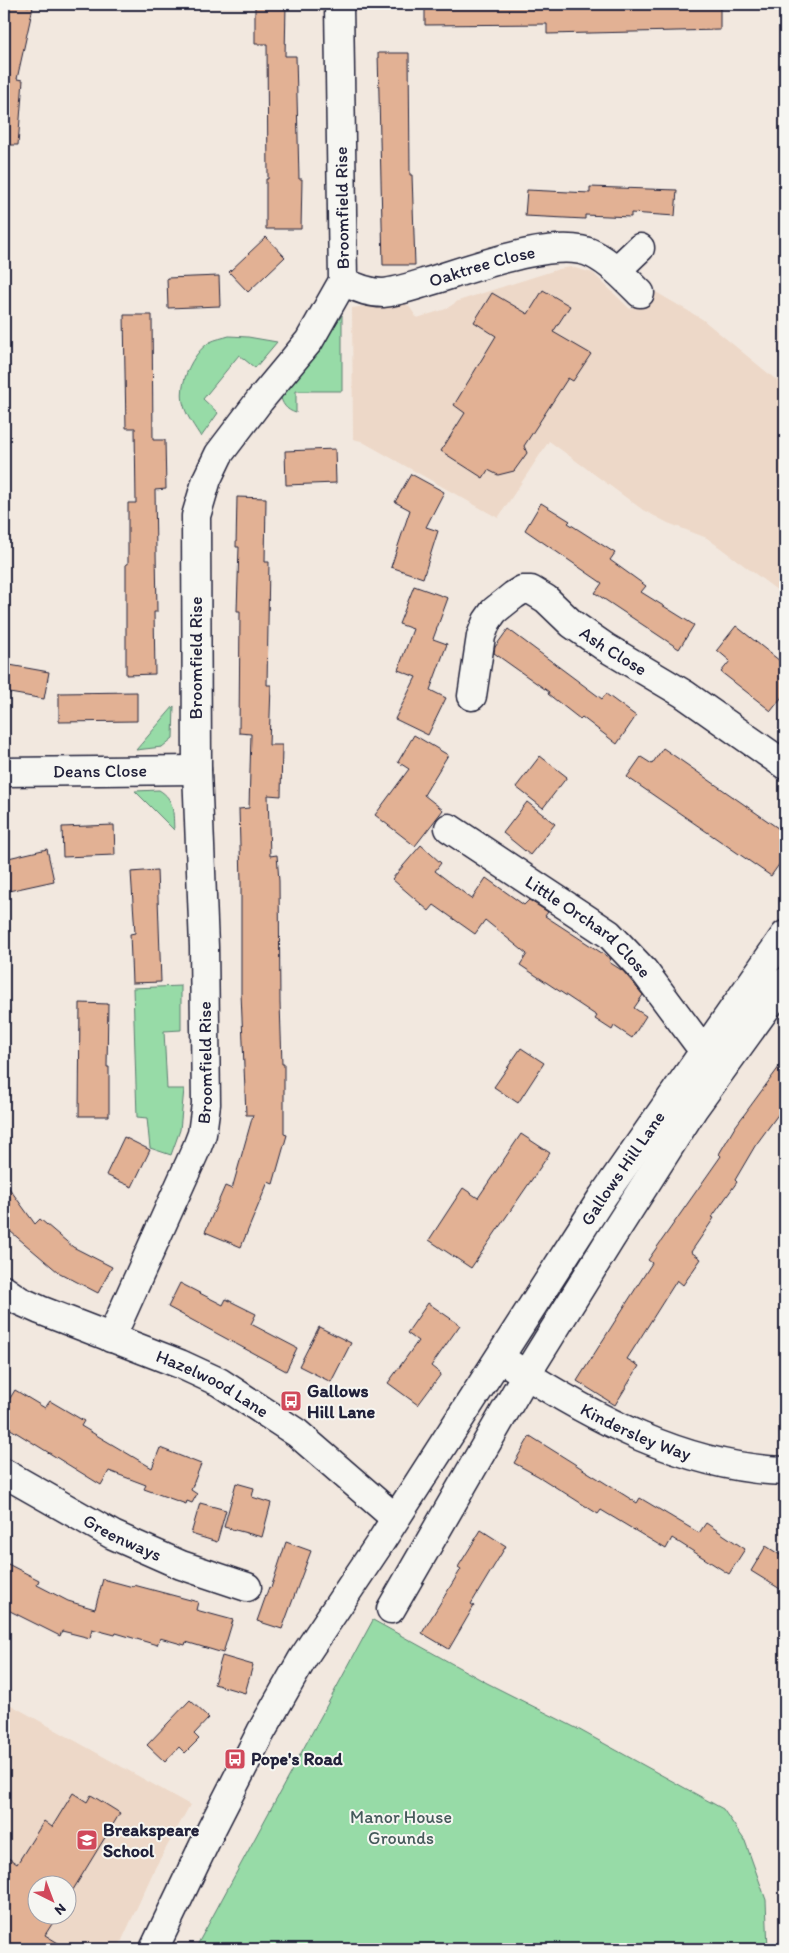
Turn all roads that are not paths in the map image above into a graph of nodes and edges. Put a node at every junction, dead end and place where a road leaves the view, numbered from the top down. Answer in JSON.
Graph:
{"nodes":[{"id":1,"x":338,"y":4,"type":"edge"},
{"id":2,"x":640,"y":248,"type":"dead end"},
{"id":3,"x":617,"y":270,"type":"junction"},
{"id":4,"x":343,"y":281,"type":"junction"},
{"id":5,"x":640,"y":293,"type":"dead end"},
{"id":6,"x":472,"y":696,"type":"dead end"},
{"id":7,"x":785,"y":765,"type":"edge"},
{"id":8,"x":197,"y":770,"type":"junction"},
{"id":9,"x":4,"y":772,"type":"edge"},
{"id":10,"x":449,"y":828,"type":"dead end"},
{"id":11,"x":785,"y":935,"type":"edge"},
{"id":12,"x":785,"y":982,"type":"edge"},
{"id":13,"x":706,"y":1048,"type":"junction"},
{"id":14,"x":4,"y":1290,"type":"edge"},
{"id":15,"x":111,"y":1338,"type":"junction"},
{"id":16,"x":500,"y":1358,"type":"junction"},
{"id":17,"x":526,"y":1375,"type":"junction"},
{"id":18,"x":785,"y":1471,"type":"edge"},
{"id":19,"x":4,"y":1473,"type":"edge"},
{"id":20,"x":395,"y":1518,"type":"junction"},
{"id":21,"x":247,"y":1586,"type":"dead end"},
{"id":22,"x":390,"y":1609,"type":"dead end"},
{"id":23,"x":154,"y":1949,"type":"edge"}],
"edges":[{"from":1,"to":4,"type":"street","name":"Broomfield Rise"},
{"from":2,"to":3,"type":"street"},
{"from":3,"to":4,"type":"street","name":"Oaktree Close"},
{"from":3,"to":5,"type":"street","name":"Oaktree Close"},
{"from":4,"to":8,"type":"street","name":"Broomfield Rise"},
{"from":6,"to":7,"type":"street","name":"Ash Close"},
{"from":8,"to":9,"type":"street","name":"Deans Close"},
{"from":8,"to":15,"type":"street","name":"Broomfield Rise"},
{"from":10,"to":13,"type":"street","name":"Little Orchard Close"},
{"from":11,"to":13,"type":"street","name":"Gallows Hill Lane"},
{"from":12,"to":17,"type":"street","name":"Gallows Hill Lane"},
{"from":13,"to":16,"type":"street","name":"Gallows Hill Lane"},
{"from":14,"to":15,"type":"street","name":"Hazelwood Lane"},
{"from":15,"to":20,"type":"street","name":"Hazelwood Lane"},
{"from":16,"to":17,"type":"street","name":"Kindersley Way"},
{"from":16,"to":20,"type":"street","name":"Gallows Hill Lane"},
{"from":17,"to":18,"type":"street","name":"Kindersley Way"},
{"from":17,"to":22,"type":"street","name":"Gallows Hill Lane"},
{"from":19,"to":21,"type":"street","name":"Greenways"},
{"from":20,"to":23,"type":"street","name":"Gallows Hill Lane"}]}
